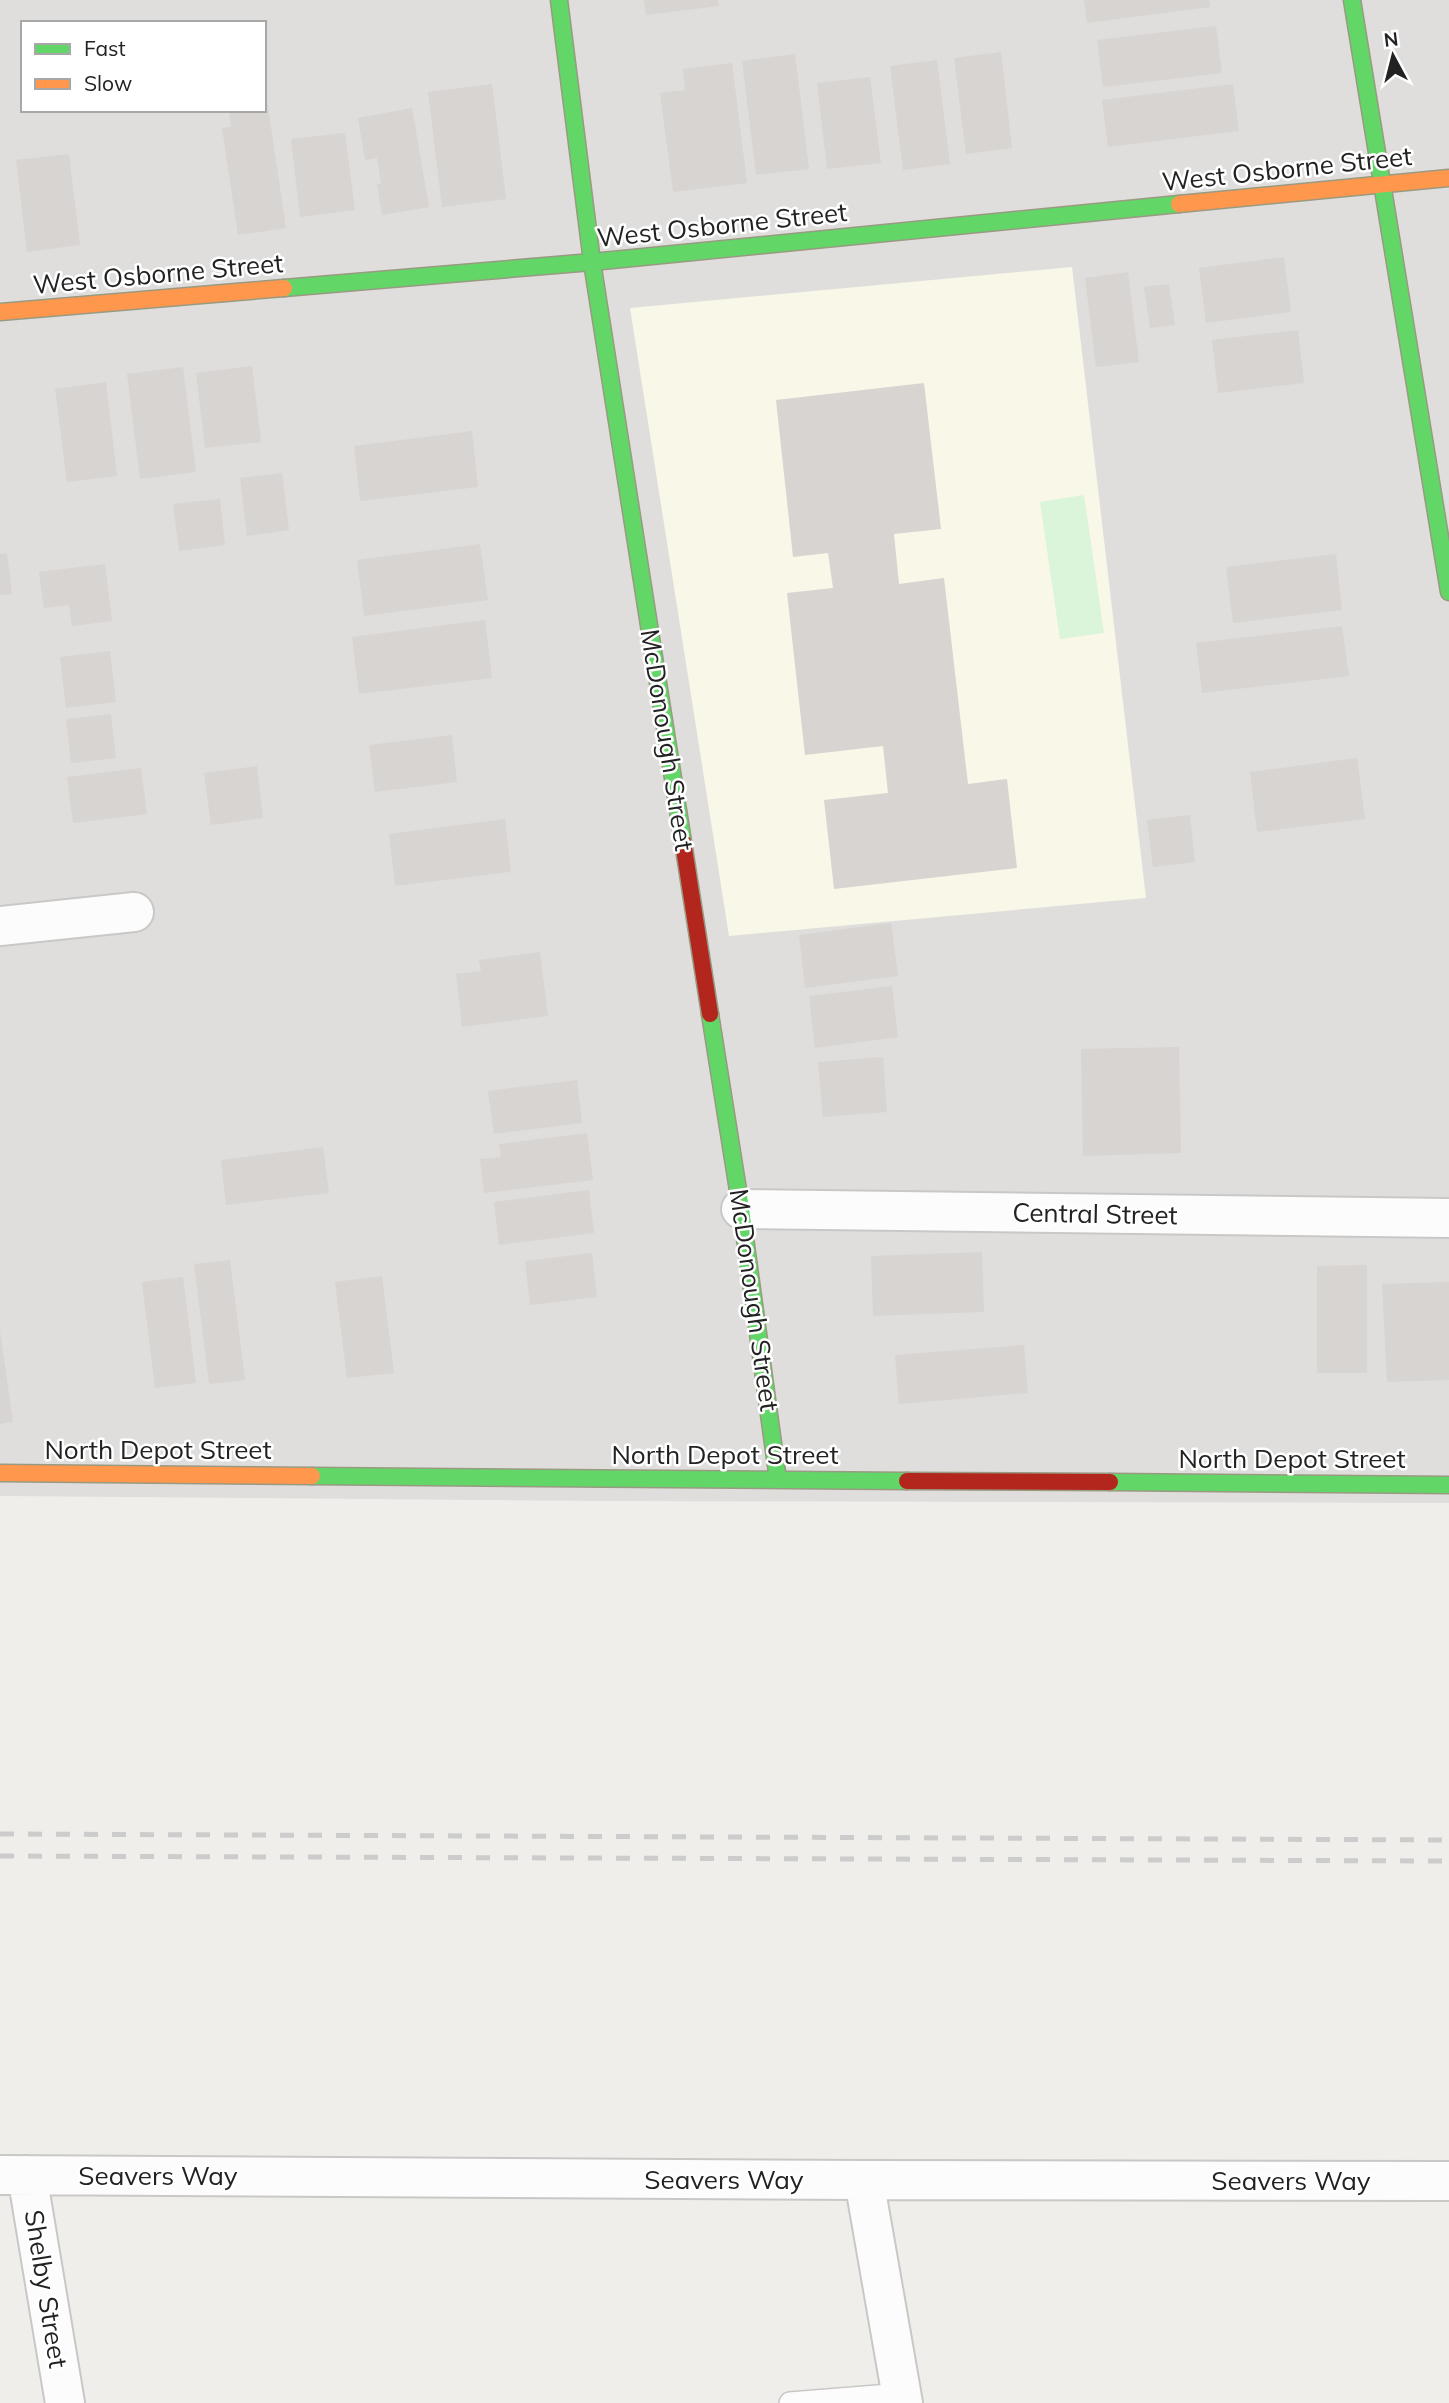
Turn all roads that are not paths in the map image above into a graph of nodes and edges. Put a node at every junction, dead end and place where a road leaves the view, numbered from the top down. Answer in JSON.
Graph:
{"nodes":[{"id":1,"x":559,"y":0,"type":"edge"},
{"id":2,"x":1352,"y":0,"type":"edge"},
{"id":3,"x":1449,"y":178,"type":"edge"},
{"id":4,"x":1382,"y":184,"type":"junction"},
{"id":5,"x":592,"y":262,"type":"junction"},
{"id":6,"x":0,"y":312,"type":"edge"},
{"id":7,"x":1449,"y":592,"type":"edge"},
{"id":8,"x":134,"y":912,"type":"dead end"},
{"id":9,"x":0,"y":926,"type":"edge"},
{"id":10,"x":741,"y":1209,"type":"junction"},
{"id":11,"x":1449,"y":1218,"type":"edge"},
{"id":12,"x":0,"y":1474,"type":"edge"},
{"id":13,"x":778,"y":1480,"type":"junction"},
{"id":14,"x":1449,"y":1485,"type":"edge"},
{"id":15,"x":14,"y":2175,"type":"edge"},
{"id":16,"x":864,"y":2180,"type":"junction"},
{"id":17,"x":1449,"y":2180,"type":"edge"},
{"id":18,"x":903,"y":2398,"type":"edge"},
{"id":19,"x":65,"y":2403,"type":"edge"},
{"id":20,"x":790,"y":2403,"type":"edge"}],
"edges":[{"from":1,"to":5,"type":"street","name":"McDonough Street"},
{"from":2,"to":4,"type":"street"},
{"from":3,"to":4,"type":"street","name":"West Osborne Street"},
{"from":4,"to":5,"type":"street","name":"West Osborne Street"},
{"from":4,"to":7,"type":"street"},
{"from":5,"to":6,"type":"street","name":"West Osborne Street"},
{"from":5,"to":10,"type":"street","name":"McDonough Street"},
{"from":8,"to":9,"type":"street"},
{"from":10,"to":11,"type":"street","name":"Central Street"},
{"from":10,"to":13,"type":"street","name":"McDonough Street"},
{"from":12,"to":13,"type":"street","name":"North Depot Street"},
{"from":13,"to":14,"type":"street","name":"North Depot Street"},
{"from":15,"to":16,"type":"street","name":"Seavers Way"},
{"from":15,"to":19,"type":"street","name":"Shelby Street"},
{"from":16,"to":17,"type":"street","name":"Seavers Way"},
{"from":16,"to":18,"type":"street"},
{"from":18,"to":20,"type":"lane"}]}
